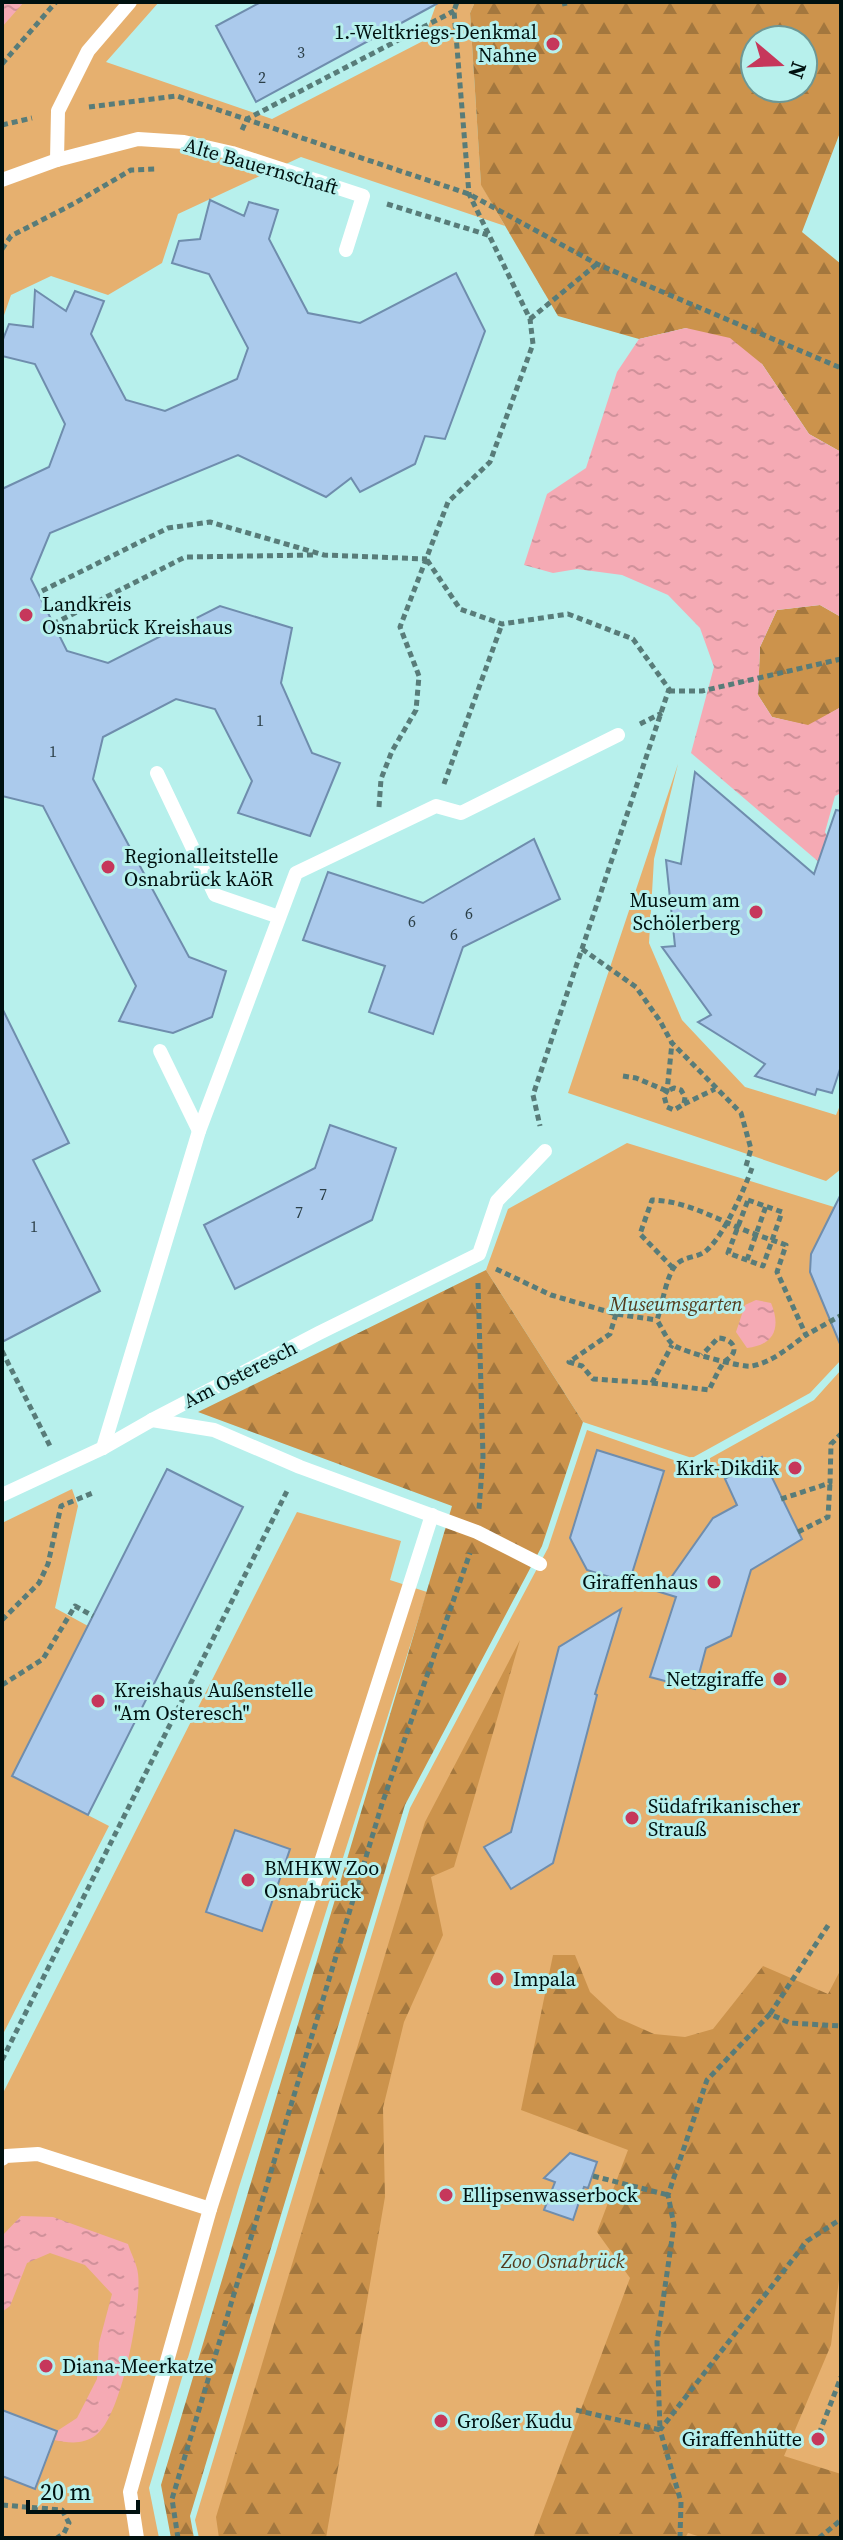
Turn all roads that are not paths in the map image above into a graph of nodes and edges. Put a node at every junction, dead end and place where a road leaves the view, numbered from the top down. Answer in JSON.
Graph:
{"nodes":[{"id":1,"x":130,"y":2,"type":"edge"},
{"id":2,"x":57,"y":160,"type":"junction"},
{"id":3,"x":2,"y":180,"type":"edge"},
{"id":4,"x":346,"y":250,"type":"dead end"},
{"id":5,"x":618,"y":735,"type":"dead end"},
{"id":6,"x":157,"y":773,"type":"dead end"},
{"id":7,"x":279,"y":917,"type":"junction"},
{"id":8,"x":160,"y":1051,"type":"dead end"},
{"id":9,"x":199,"y":1131,"type":"junction"},
{"id":10,"x":545,"y":1151,"type":"road end"},
{"id":11,"x":152,"y":1420,"type":"junction"},
{"id":12,"x":103,"y":1448,"type":"junction"},
{"id":13,"x":2,"y":1495,"type":"edge"},
{"id":14,"x":432,"y":1515,"type":"junction"},
{"id":15,"x":540,"y":1564,"type":"dead end"},
{"id":16,"x":2,"y":2159,"type":"edge"},
{"id":17,"x":210,"y":2209,"type":"junction"},
{"id":18,"x":137,"y":2538,"type":"edge"}],
"edges":[{"from":1,"to":2,"type":"lane"},
{"from":2,"to":3,"type":"lane","name":"Alte Bauernschaft"},
{"from":2,"to":4,"type":"lane","name":"Alte Bauernschaft"},
{"from":5,"to":7,"type":"lane"},
{"from":6,"to":7,"type":"lane"},
{"from":7,"to":9,"type":"lane"},
{"from":8,"to":9,"type":"lane"},
{"from":9,"to":12,"type":"lane"},
{"from":10,"to":11,"type":"lane","name":"Am Osteresch"},
{"from":11,"to":12,"type":"lane","name":"Am Osteresch"},
{"from":11,"to":14,"type":"lane"},
{"from":12,"to":13,"type":"lane","name":"Am Osteresch"},
{"from":14,"to":15,"type":"lane"},
{"from":14,"to":17,"type":"lane"},
{"from":16,"to":17,"type":"lane"},
{"from":17,"to":18,"type":"lane"}]}
